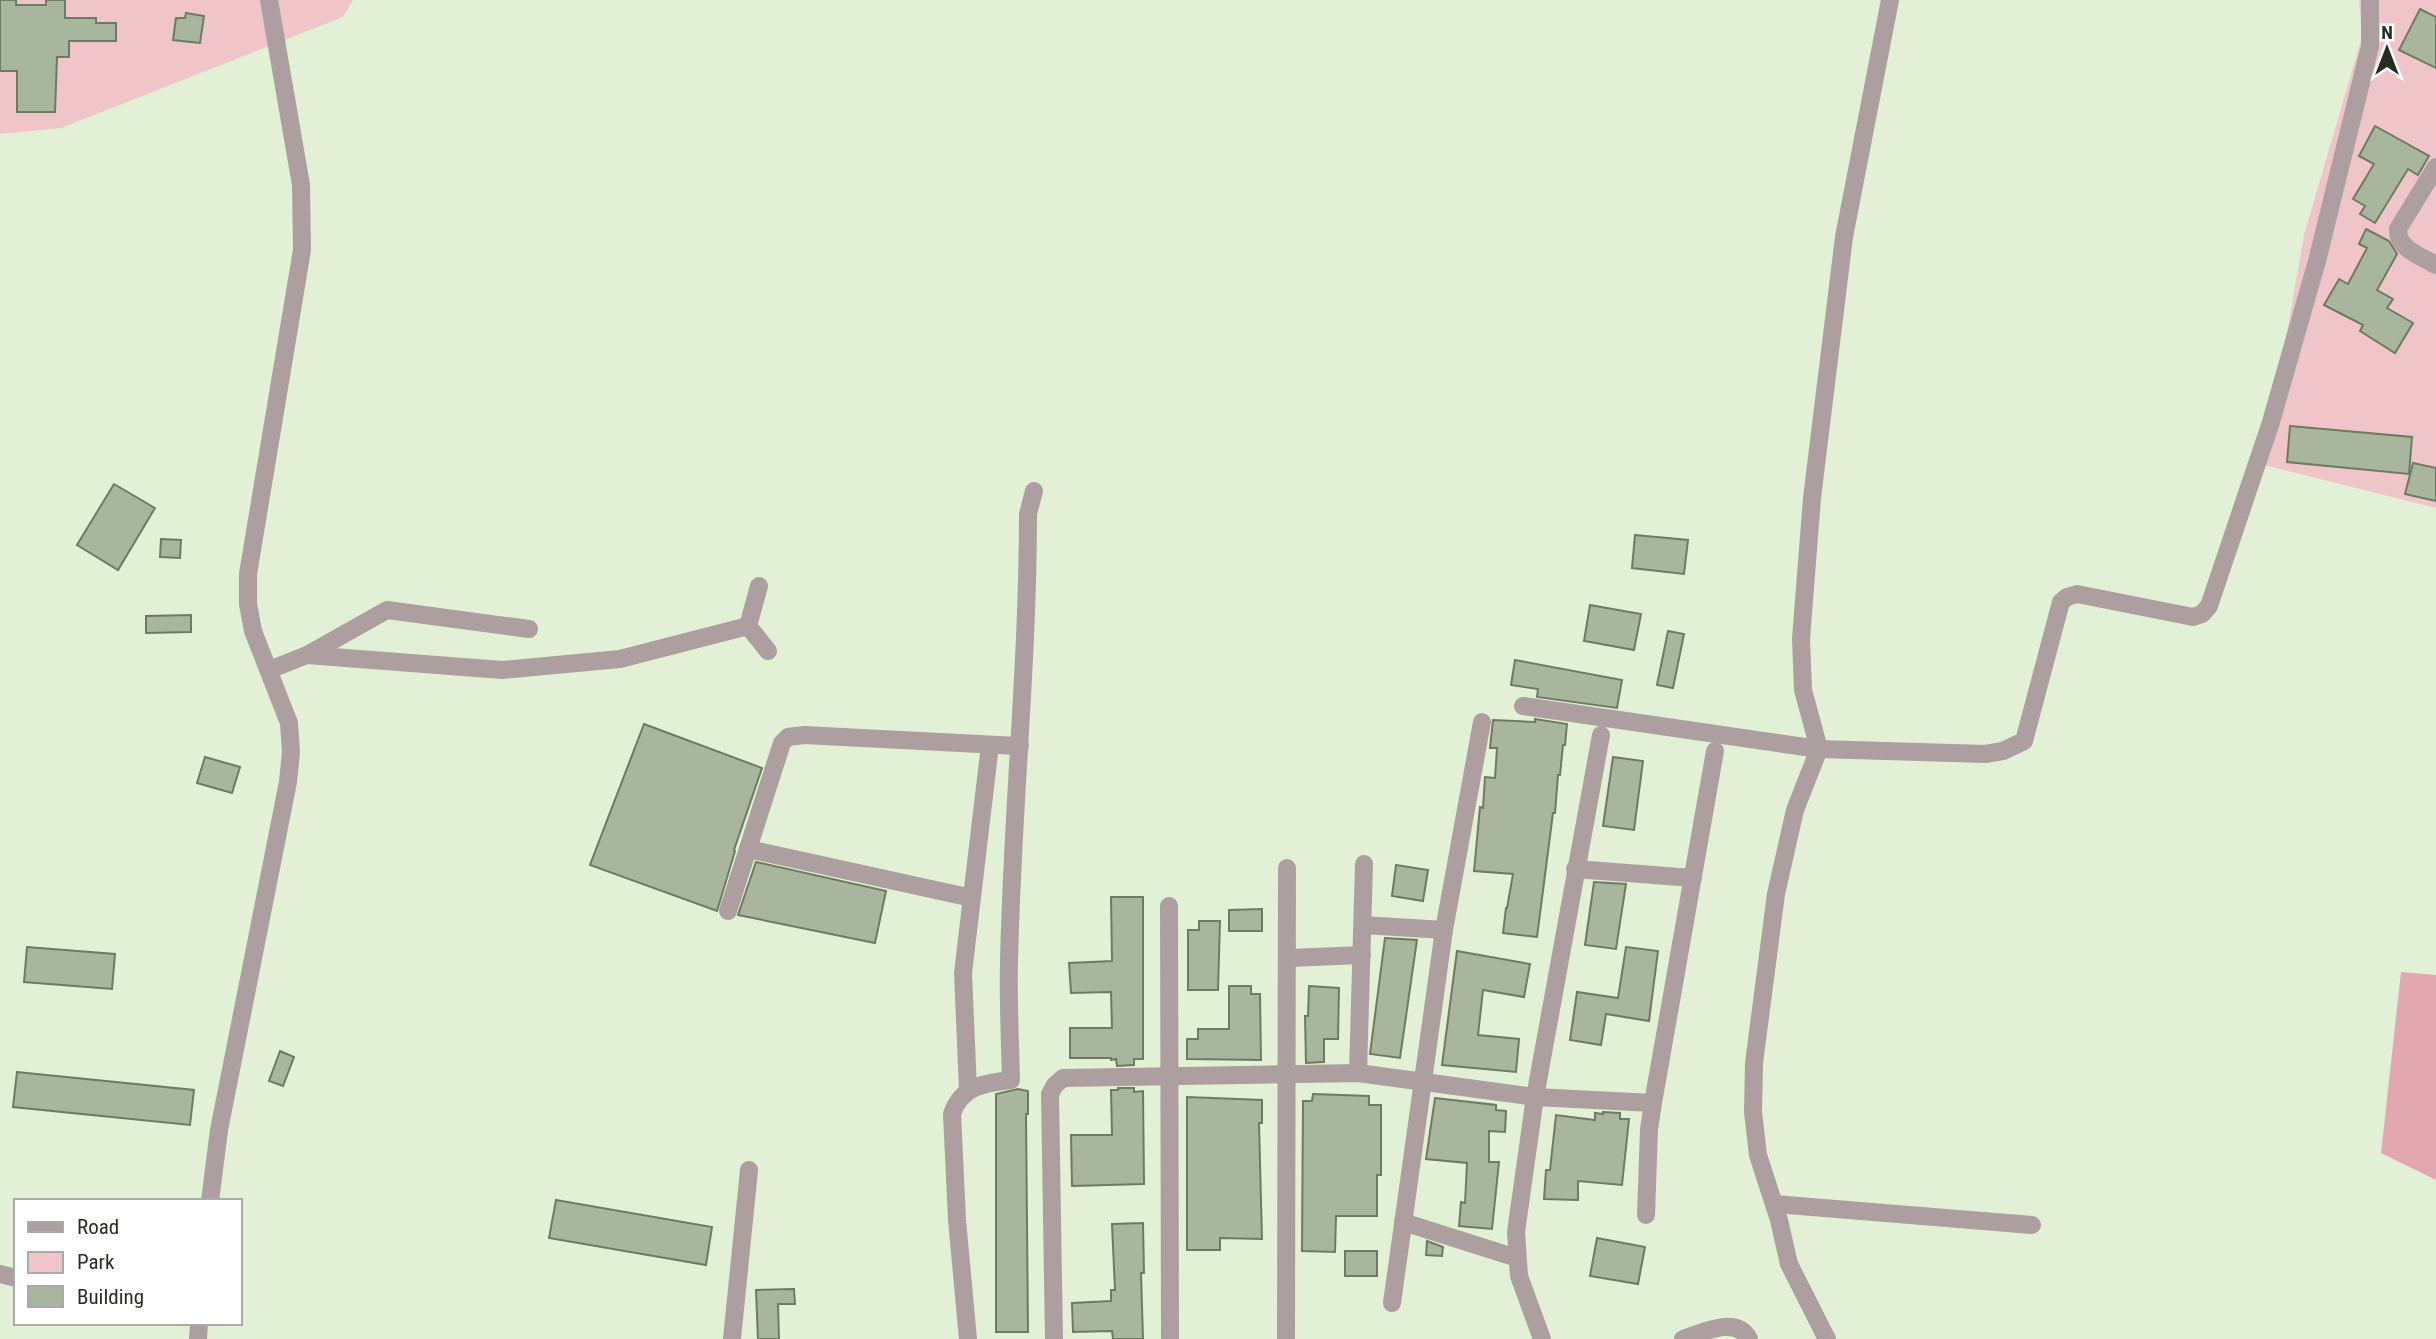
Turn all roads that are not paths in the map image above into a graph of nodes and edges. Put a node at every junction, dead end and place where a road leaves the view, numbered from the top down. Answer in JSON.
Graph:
{"nodes":[{"id":1,"x":269,"y":0,"type":"edge"},
{"id":2,"x":1890,"y":0,"type":"edge"},
{"id":3,"x":2370,"y":0,"type":"edge"},
{"id":4,"x":2436,"y":167,"type":"edge"},
{"id":5,"x":2436,"y":265,"type":"edge"},
{"id":6,"x":1034,"y":491,"type":"dead end"},
{"id":7,"x":759,"y":586,"type":"dead end"},
{"id":8,"x":748,"y":626,"type":"junction"},
{"id":9,"x":528,"y":629,"type":"dead end"},
{"id":10,"x":768,"y":651,"type":"dead end"},
{"id":11,"x":307,"y":655,"type":"junction"},
{"id":12,"x":269,"y":670,"type":"junction"},
{"id":13,"x":1523,"y":706,"type":"dead end"},
{"id":14,"x":1482,"y":722,"type":"dead end"},
{"id":15,"x":1601,"y":734,"type":"dead end"},
{"id":16,"x":990,"y":745,"type":"junction"},
{"id":17,"x":1020,"y":746,"type":"junction"},
{"id":18,"x":1819,"y":749,"type":"junction"},
{"id":19,"x":1715,"y":751,"type":"dead end"},
{"id":20,"x":748,"y":849,"type":"junction"},
{"id":21,"x":1364,"y":864,"type":"dead end"},
{"id":22,"x":1287,"y":868,"type":"dead end"},
{"id":23,"x":1575,"y":869,"type":"junction"},
{"id":24,"x":1693,"y":878,"type":"junction"},
{"id":25,"x":972,"y":898,"type":"junction"},
{"id":26,"x":1168,"y":906,"type":"dead end"},
{"id":27,"x":729,"y":911,"type":"dead end"},
{"id":28,"x":1363,"y":925,"type":"junction"},
{"id":29,"x":1444,"y":930,"type":"junction"},
{"id":30,"x":1362,"y":955,"type":"junction"},
{"id":31,"x":1289,"y":958,"type":"junction"},
{"id":32,"x":1358,"y":1073,"type":"junction"},
{"id":33,"x":1288,"y":1075,"type":"junction"},
{"id":34,"x":1168,"y":1076,"type":"junction"},
{"id":35,"x":1422,"y":1082,"type":"junction"},
{"id":36,"x":968,"y":1090,"type":"junction"},
{"id":37,"x":1535,"y":1097,"type":"junction"},
{"id":38,"x":1653,"y":1103,"type":"junction"},
{"id":39,"x":750,"y":1170,"type":"dead end"},
{"id":40,"x":210,"y":1199,"type":"edge"},
{"id":41,"x":1774,"y":1204,"type":"junction"},
{"id":42,"x":1646,"y":1214,"type":"dead end"},
{"id":43,"x":1403,"y":1222,"type":"junction"},
{"id":44,"x":2032,"y":1225,"type":"dead end"},
{"id":45,"x":1517,"y":1258,"type":"junction"},
{"id":46,"x":1392,"y":1303,"type":"dead end"},
{"id":47,"x":732,"y":1339,"type":"edge"},
{"id":48,"x":968,"y":1339,"type":"edge"},
{"id":49,"x":1054,"y":1339,"type":"edge"},
{"id":50,"x":1170,"y":1339,"type":"edge"},
{"id":51,"x":1286,"y":1339,"type":"edge"},
{"id":52,"x":1542,"y":1339,"type":"edge"},
{"id":53,"x":1683,"y":1339,"type":"edge"},
{"id":54,"x":1749,"y":1339,"type":"edge"},
{"id":55,"x":1827,"y":1339,"type":"edge"}],
"edges":[{"from":1,"to":12,"type":"street"},
{"from":2,"to":18,"type":"street"},
{"from":3,"to":18,"type":"street"},
{"from":4,"to":5,"type":"street"},
{"from":6,"to":17,"type":"street"},
{"from":7,"to":8,"type":"street"},
{"from":8,"to":10,"type":"street"},
{"from":8,"to":11,"type":"street"},
{"from":9,"to":11,"type":"street"},
{"from":11,"to":12,"type":"street"},
{"from":12,"to":40,"type":"street"},
{"from":13,"to":18,"type":"street"},
{"from":14,"to":29,"type":"street"},
{"from":15,"to":23,"type":"street"},
{"from":16,"to":17,"type":"street"},
{"from":16,"to":20,"type":"street"},
{"from":16,"to":25,"type":"street"},
{"from":17,"to":36,"type":"street"},
{"from":18,"to":41,"type":"street"},
{"from":19,"to":24,"type":"street"},
{"from":20,"to":25,"type":"street"},
{"from":20,"to":27,"type":"street"},
{"from":21,"to":28,"type":"street"},
{"from":22,"to":31,"type":"street"},
{"from":23,"to":24,"type":"street"},
{"from":23,"to":37,"type":"street"},
{"from":24,"to":38,"type":"street"},
{"from":25,"to":36,"type":"street"},
{"from":26,"to":34,"type":"street"},
{"from":28,"to":29,"type":"street"},
{"from":28,"to":30,"type":"street"},
{"from":29,"to":35,"type":"street"},
{"from":30,"to":31,"type":"street"},
{"from":30,"to":32,"type":"street"},
{"from":31,"to":33,"type":"street"},
{"from":32,"to":33,"type":"street"},
{"from":32,"to":35,"type":"street"},
{"from":33,"to":34,"type":"street"},
{"from":33,"to":51,"type":"street"},
{"from":34,"to":49,"type":"street"},
{"from":34,"to":50,"type":"street"},
{"from":35,"to":37,"type":"street"},
{"from":35,"to":43,"type":"street"},
{"from":36,"to":48,"type":"street"},
{"from":37,"to":38,"type":"street"},
{"from":37,"to":45,"type":"street"},
{"from":38,"to":42,"type":"street"},
{"from":39,"to":47,"type":"street"},
{"from":41,"to":44,"type":"street"},
{"from":41,"to":55,"type":"street"},
{"from":43,"to":45,"type":"street"},
{"from":43,"to":46,"type":"street"},
{"from":45,"to":52,"type":"street"},
{"from":53,"to":54,"type":"street"}]}
